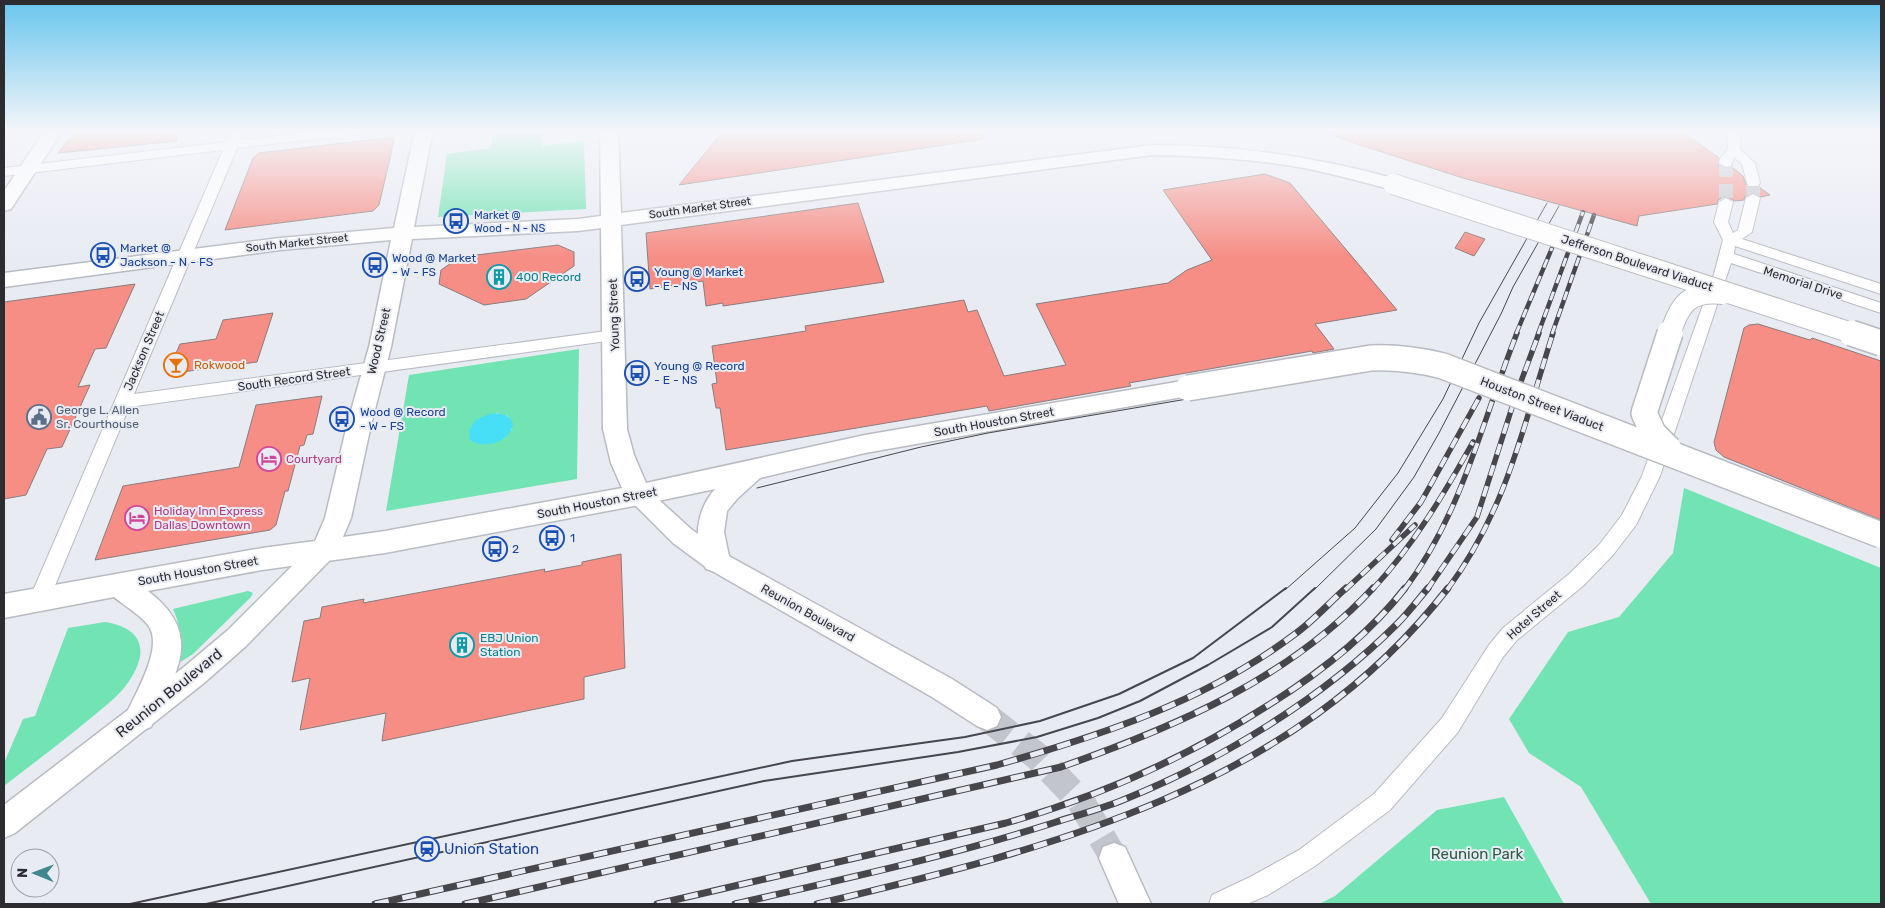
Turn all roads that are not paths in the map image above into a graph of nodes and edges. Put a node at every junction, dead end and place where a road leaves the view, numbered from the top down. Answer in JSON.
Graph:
{"nodes":[{"id":1,"x":26,"y":172,"type":"edge"},
{"id":2,"x":220,"y":172,"type":"edge"},
{"id":3,"x":415,"y":172,"type":"edge"},
{"id":4,"x":610,"y":172,"type":"edge"},
{"id":5,"x":977,"y":172,"type":"edge"},
{"id":6,"x":1352,"y":172,"type":"edge"},
{"id":7,"x":1750,"y":172,"type":"edge"},
{"id":8,"x":1753,"y":183,"type":"tunnel mouth"},
{"id":9,"x":1393,"y":184,"type":"joint"},
{"id":10,"x":1752,"y":198,"type":"tunnel mouth"},
{"id":11,"x":1726,"y":202,"type":"tunnel mouth"},
{"id":12,"x":4,"y":205,"type":"edge"},
{"id":13,"x":611,"y":221,"type":"junction"},
{"id":14,"x":403,"y":234,"type":"junction"},
{"id":15,"x":1730,"y":240,"type":"junction"},
{"id":16,"x":184,"y":256,"type":"junction"},
{"id":17,"x":1726,"y":256,"type":"junction"},
{"id":18,"x":4,"y":280,"type":"edge"},
{"id":19,"x":1881,"y":289,"type":"edge"},
{"id":20,"x":1738,"y":296,"type":"junction"},
{"id":21,"x":1881,"y":308,"type":"edge"},
{"id":22,"x":614,"y":335,"type":"junction"},
{"id":23,"x":1881,"y":343,"type":"edge"},
{"id":24,"x":374,"y":368,"type":"junction"},
{"id":25,"x":1188,"y":388,"type":"joint"},
{"id":26,"x":122,"y":402,"type":"junction"},
{"id":27,"x":1677,"y":456,"type":"junction"},
{"id":28,"x":752,"y":471,"type":"junction"},
{"id":29,"x":639,"y":495,"type":"junction"},
{"id":30,"x":1881,"y":535,"type":"edge"},
{"id":31,"x":324,"y":550,"type":"junction"},
{"id":32,"x":716,"y":561,"type":"junction"},
{"id":33,"x":119,"y":585,"type":"junction"},
{"id":34,"x":39,"y":600,"type":"junction"},
{"id":35,"x":4,"y":606,"type":"edge"},
{"id":36,"x":140,"y":717,"type":"junction"},
{"id":37,"x":988,"y":717,"type":"tunnel mouth"},
{"id":38,"x":4,"y":823,"type":"edge"},
{"id":39,"x":1114,"y":858,"type":"tunnel mouth"},
{"id":40,"x":1136,"y":904,"type":"edge"},
{"id":41,"x":1221,"y":904,"type":"edge"}],
"edges":[{"from":1,"to":12,"type":"main road"},
{"from":2,"to":16,"type":"street","name":"Jackson Street"},
{"from":3,"to":14,"type":"main road","name":"Wood Street"},
{"from":4,"to":13,"type":"main road","name":"Young Street"},
{"from":5,"to":13,"type":"main road","name":"South Market Street"},
{"from":6,"to":9,"type":"main road","name":"South Market Street"},
{"from":7,"to":8,"type":"street"},
{"from":9,"to":20,"type":"main road","name":"Jefferson Boulevard Viaduct","bridge":true},
{"from":10,"to":15,"type":"street"},
{"from":11,"to":15,"type":"street"},
{"from":13,"to":14,"type":"main road","name":"South Market Street"},
{"from":13,"to":22,"type":"main road","name":"Young Street"},
{"from":14,"to":16,"type":"main road","name":"South Market Street"},
{"from":14,"to":24,"type":"main road","name":"Wood Street"},
{"from":15,"to":17,"type":"street","name":"Hotel Street"},
{"from":15,"to":19,"type":"street","name":"Memorial Drive"},
{"from":16,"to":18,"type":"main road","name":"South Market Street"},
{"from":16,"to":26,"type":"street","name":"Jackson Street"},
{"from":17,"to":21,"type":"street","name":"Memorial Drive"},
{"from":17,"to":41,"type":"street","name":"Hotel Street"},
{"from":20,"to":23,"type":"main road","name":"Jefferson Boulevard Viaduct","bridge":true},
{"from":20,"to":27,"type":"main road","bridge":true},
{"from":22,"to":24,"type":"street","name":"South Record Street"},
{"from":22,"to":29,"type":"main road","name":"Young Street"},
{"from":24,"to":26,"type":"street","name":"South Record Street"},
{"from":24,"to":31,"type":"main road","name":"Wood Street"},
{"from":25,"to":27,"type":"main road","name":"Houston Street Viaduct","bridge":true},
{"from":25,"to":28,"type":"main road","name":"South Houston Street"},
{"from":26,"to":34,"type":"street","name":"Jackson Street"},
{"from":27,"to":30,"type":"main road","name":"Houston Street Viaduct","bridge":true},
{"from":28,"to":29,"type":"main road","name":"South Houston Street"},
{"from":28,"to":32,"type":"main road"},
{"from":29,"to":31,"type":"main road","name":"South Houston Street"},
{"from":29,"to":32,"type":"street","name":"Reunion Boulevard"},
{"from":31,"to":33,"type":"main road","name":"South Houston Street"},
{"from":31,"to":36,"type":"street","name":"Reunion Boulevard"},
{"from":32,"to":37,"type":"street","name":"Reunion Boulevard"},
{"from":33,"to":34,"type":"main road","name":"South Houston Street"},
{"from":33,"to":36,"type":"main road"},
{"from":34,"to":35,"type":"main road","name":"South Houston Street"},
{"from":36,"to":38,"type":"street","name":"Reunion Boulevard"},
{"from":39,"to":40,"type":"street"}]}
